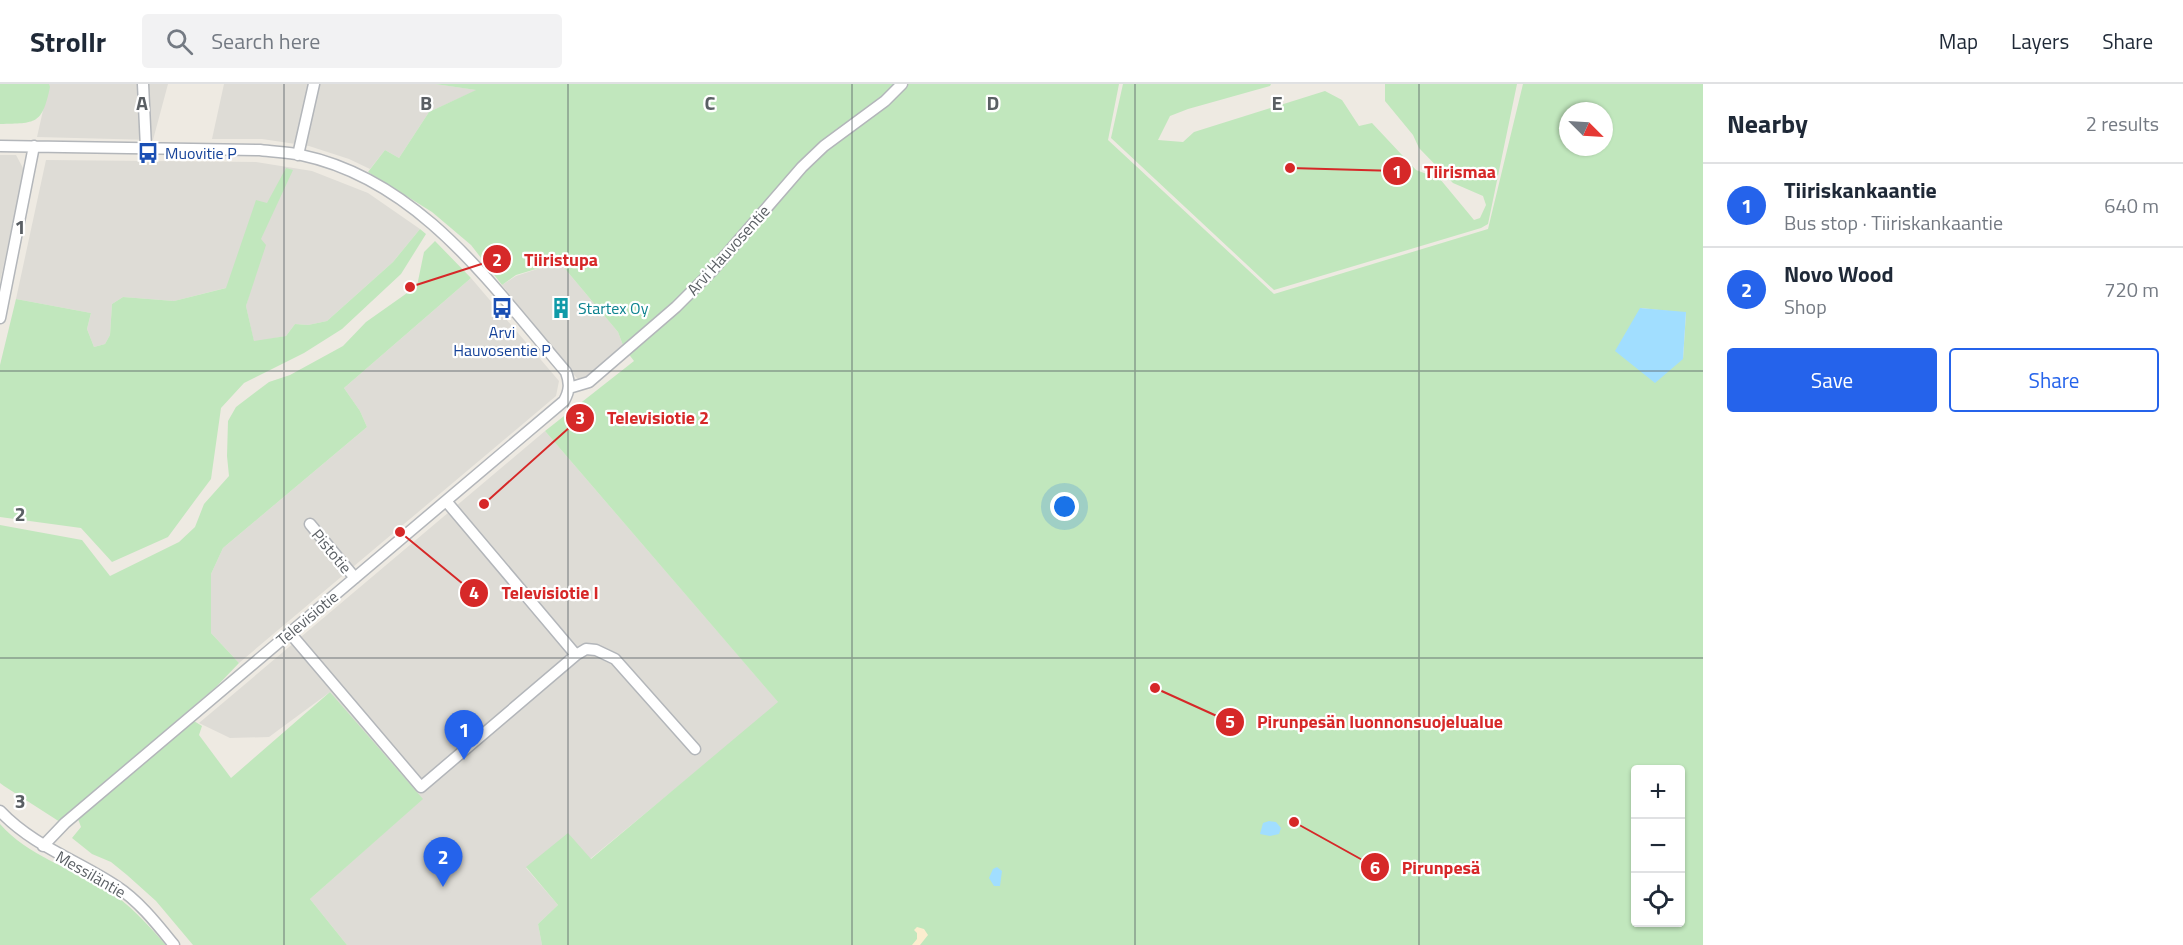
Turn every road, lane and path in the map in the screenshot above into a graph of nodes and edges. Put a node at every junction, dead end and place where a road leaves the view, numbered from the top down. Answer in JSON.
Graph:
{"nodes":[{"id":1,"x":143,"y":84,"type":"edge"},
{"id":2,"x":314,"y":84,"type":"edge"},
{"id":3,"x":902,"y":84,"type":"edge"},
{"id":4,"x":0,"y":146,"type":"edge"},
{"id":5,"x":34,"y":146,"type":"junction"},
{"id":6,"x":146,"y":148,"type":"junction"},
{"id":7,"x":298,"y":155,"type":"junction"},
{"id":8,"x":0,"y":318,"type":"edge"},
{"id":9,"x":569,"y":388,"type":"junction"},
{"id":10,"x":446,"y":501,"type":"junction"},
{"id":11,"x":310,"y":524,"type":"dead end"},
{"id":12,"x":355,"y":578,"type":"junction"},
{"id":13,"x":290,"y":633,"type":"junction"},
{"id":14,"x":576,"y":655,"type":"junction"},
{"id":15,"x":695,"y":749,"type":"dead end"},
{"id":16,"x":0,"y":811,"type":"edge"},
{"id":17,"x":43,"y":846,"type":"junction"},
{"id":18,"x":174,"y":945,"type":"edge"}],
"edges":[{"from":1,"to":6,"type":"street"},
{"from":2,"to":7,"type":"street"},
{"from":3,"to":9,"type":"street","name":"Arvi Hauvosentie"},
{"from":4,"to":5,"type":"street"},
{"from":5,"to":6,"type":"street"},
{"from":5,"to":8,"type":"street"},
{"from":6,"to":7,"type":"street"},
{"from":7,"to":9,"type":"street"},
{"from":9,"to":10,"type":"street","name":"Televisiotie"},
{"from":10,"to":12,"type":"street","name":"Televisiotie"},
{"from":10,"to":14,"type":"street"},
{"from":11,"to":12,"type":"street","name":"Pistotie"},
{"from":12,"to":13,"type":"street","name":"Televisiotie"},
{"from":13,"to":14,"type":"street"},
{"from":13,"to":17,"type":"street","name":"Televisiotie"},
{"from":14,"to":15,"type":"street"},
{"from":16,"to":17,"type":"street","name":"Messiläntie"},
{"from":17,"to":18,"type":"street","name":"Messiläntie"}]}
